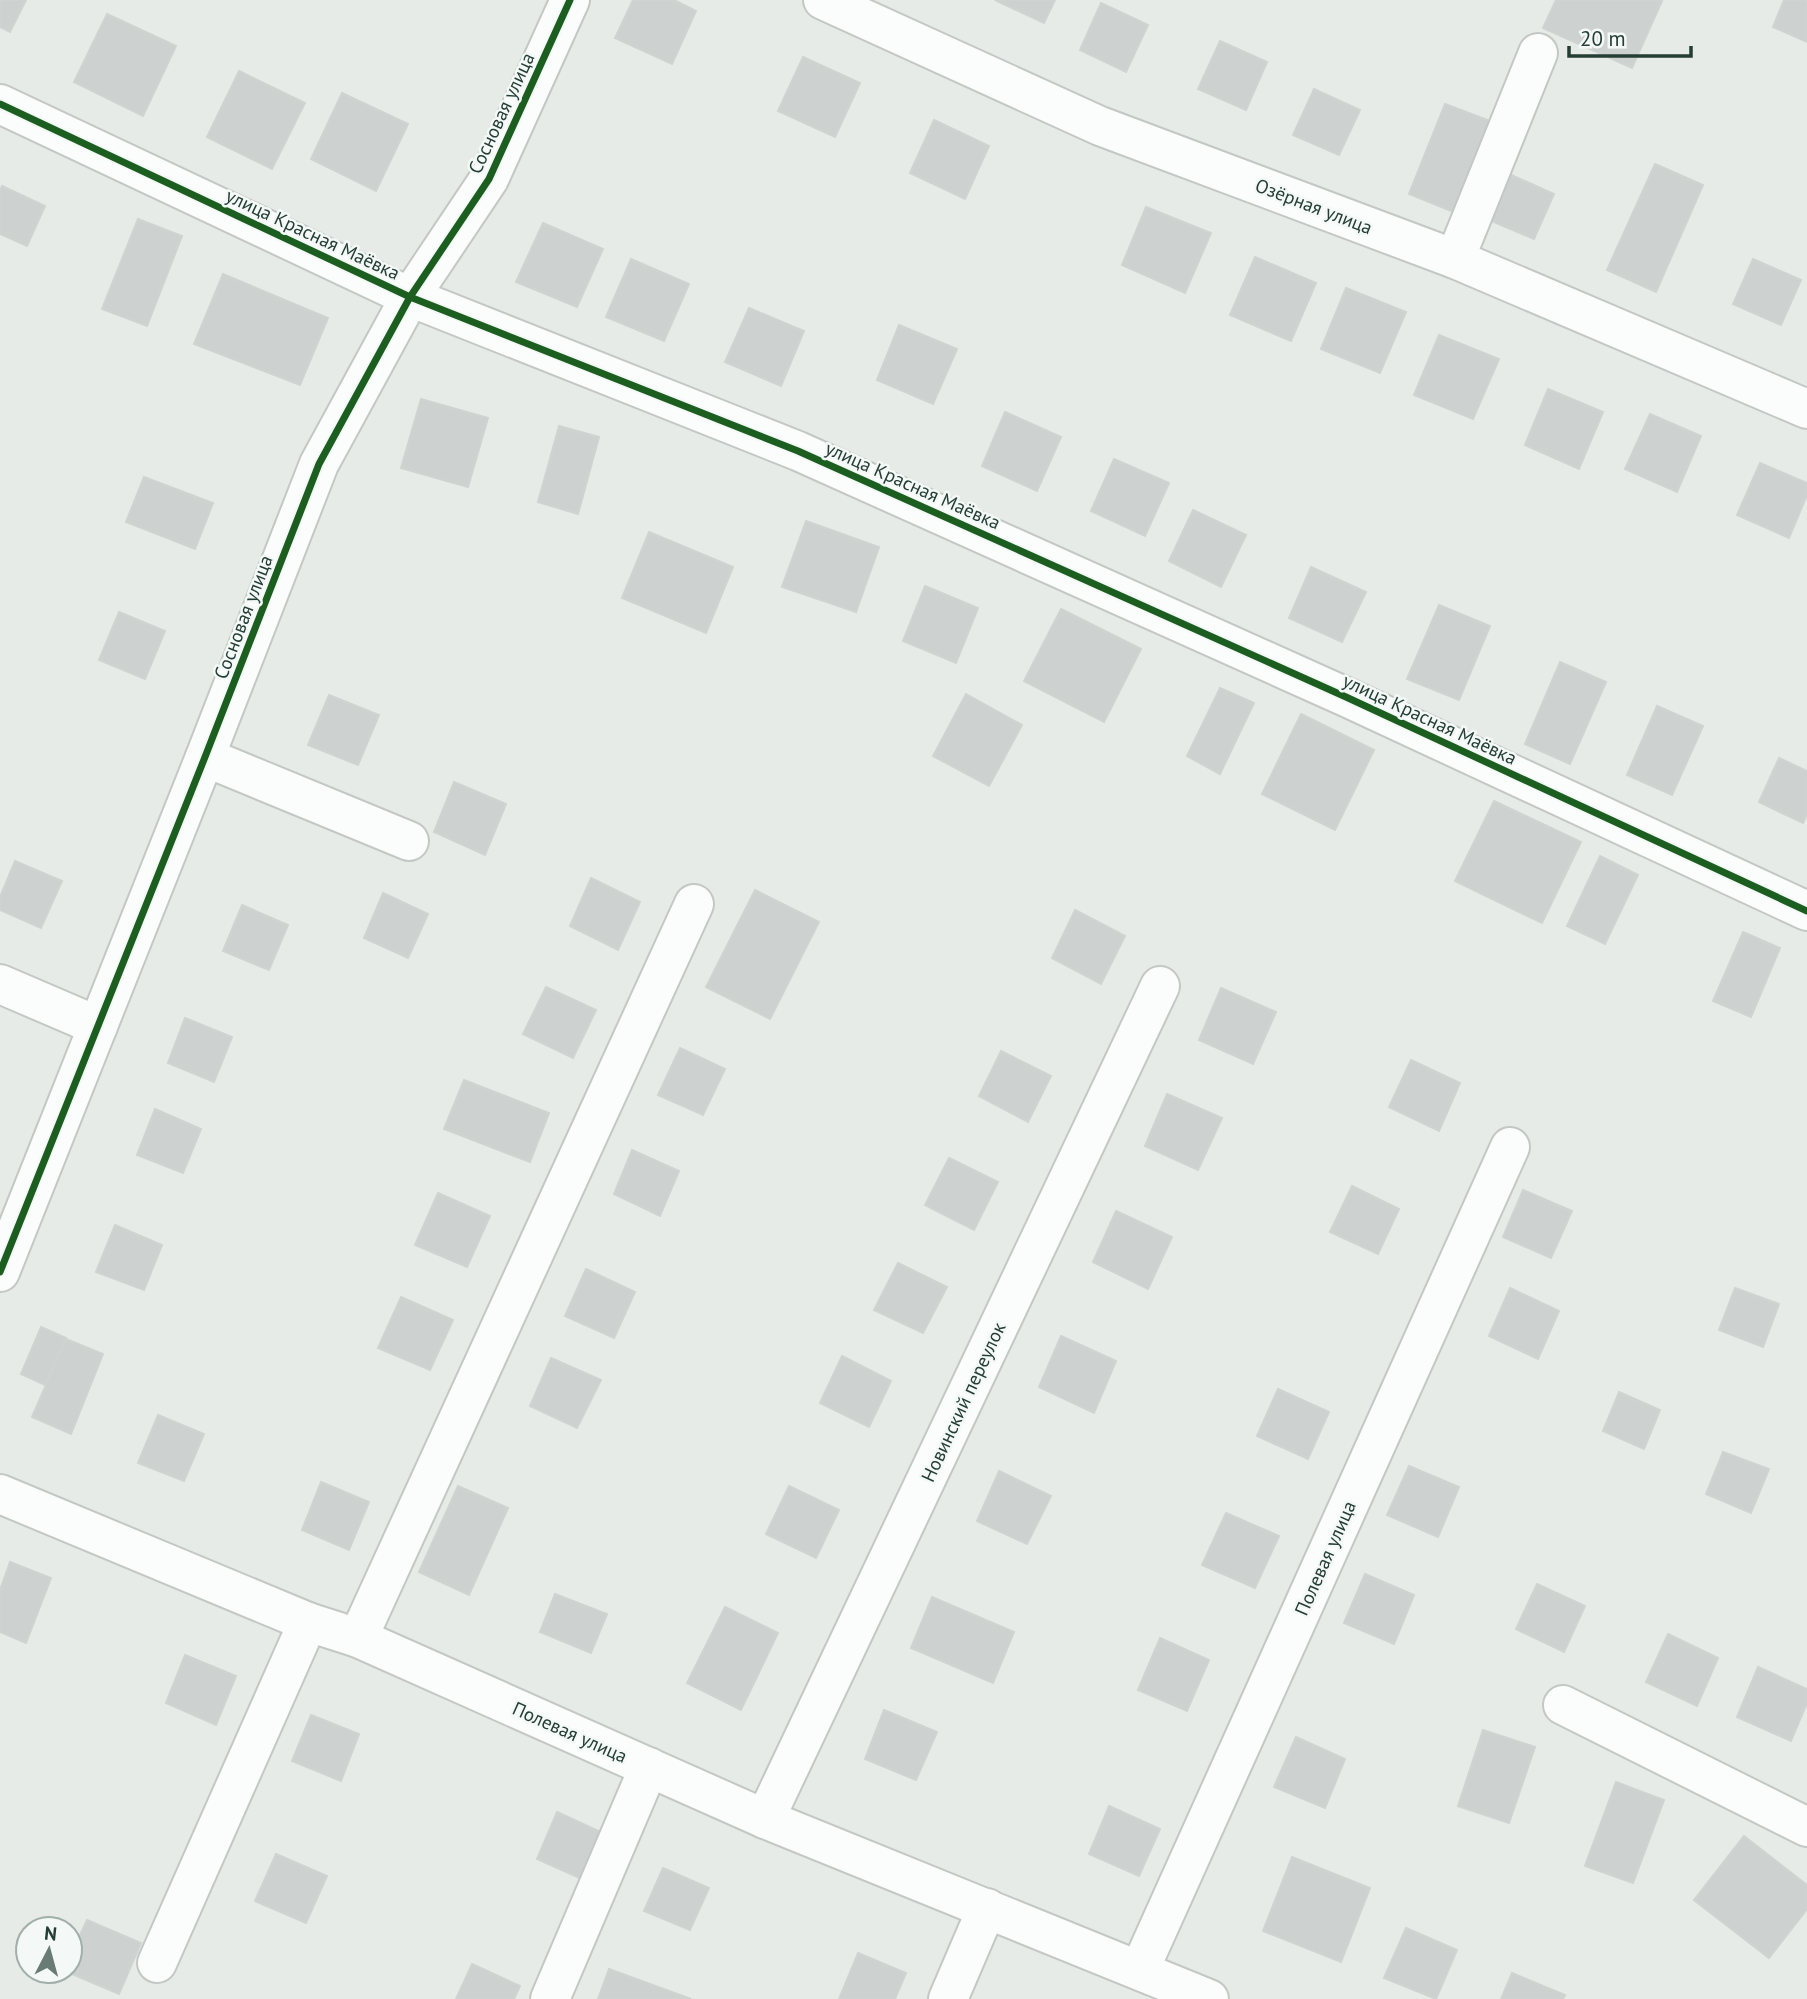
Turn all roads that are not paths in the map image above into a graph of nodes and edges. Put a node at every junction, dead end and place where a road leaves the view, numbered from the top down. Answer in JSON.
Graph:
{"nodes":[{"id":1,"x":570,"y":0,"type":"edge"},
{"id":2,"x":830,"y":2,"type":"edge"},
{"id":3,"x":1538,"y":53,"type":"dead end"},
{"id":4,"x":0,"y":104,"type":"edge"},
{"id":5,"x":1455,"y":259,"type":"junction"},
{"id":6,"x":410,"y":297,"type":"junction"},
{"id":7,"x":1807,"y":409,"type":"edge"},
{"id":8,"x":205,"y":757,"type":"junction"},
{"id":9,"x":409,"y":841,"type":"dead end"},
{"id":10,"x":694,"y":904,"type":"dead end"},
{"id":11,"x":1807,"y":911,"type":"edge"},
{"id":12,"x":0,"y":984,"type":"edge"},
{"id":13,"x":1160,"y":986,"type":"dead end"},
{"id":14,"x":98,"y":1026,"type":"junction"},
{"id":15,"x":1510,"y":1147,"type":"dead end"},
{"id":16,"x":0,"y":1272,"type":"edge"},
{"id":17,"x":0,"y":1494,"type":"edge"},
{"id":18,"x":308,"y":1622,"type":"junction"},
{"id":19,"x":358,"y":1638,"type":"junction"},
{"id":20,"x":1563,"y":1705,"type":"dead end"},
{"id":21,"x":649,"y":1768,"type":"junction"},
{"id":22,"x":765,"y":1819,"type":"junction"},
{"id":23,"x":1807,"y":1828,"type":"edge"},
{"id":24,"x":988,"y":1908,"type":"junction"},
{"id":25,"x":157,"y":1963,"type":"dead end"},
{"id":26,"x":1140,"y":1969,"type":"junction"},
{"id":27,"x":550,"y":1999,"type":"edge"},
{"id":28,"x":948,"y":1999,"type":"edge"},
{"id":29,"x":1209,"y":1999,"type":"edge"}],
"edges":[{"from":1,"to":6,"type":"street","name":"Сосновая улица"},
{"from":2,"to":5,"type":"street","name":"Озёрная улица"},
{"from":3,"to":5,"type":"street"},
{"from":4,"to":6,"type":"street","name":"улица Красная Маёвка"},
{"from":5,"to":7,"type":"street","name":"Озёрная улица"},
{"from":6,"to":8,"type":"street","name":"Сосновая улица"},
{"from":6,"to":11,"type":"street","name":"улица Красная Маёвка"},
{"from":8,"to":9,"type":"street"},
{"from":8,"to":14,"type":"street","name":"Сосновая улица"},
{"from":10,"to":19,"type":"street"},
{"from":12,"to":14,"type":"street"},
{"from":13,"to":22,"type":"street","name":"Новинский переулок"},
{"from":14,"to":16,"type":"street","name":"Сосновая улица"},
{"from":15,"to":26,"type":"street","name":"Полевая улица"},
{"from":17,"to":18,"type":"street","name":"Полевая улица"},
{"from":18,"to":19,"type":"street","name":"Полевая улица"},
{"from":18,"to":25,"type":"street"},
{"from":19,"to":21,"type":"street","name":"Полевая улица"},
{"from":20,"to":23,"type":"street"},
{"from":21,"to":22,"type":"street","name":"Полевая улица"},
{"from":21,"to":27,"type":"street"},
{"from":22,"to":24,"type":"street","name":"Полевая улица"},
{"from":24,"to":26,"type":"street","name":"Полевая улица"},
{"from":24,"to":28,"type":"street"},
{"from":26,"to":29,"type":"street","name":"Полевая улица"}]}
